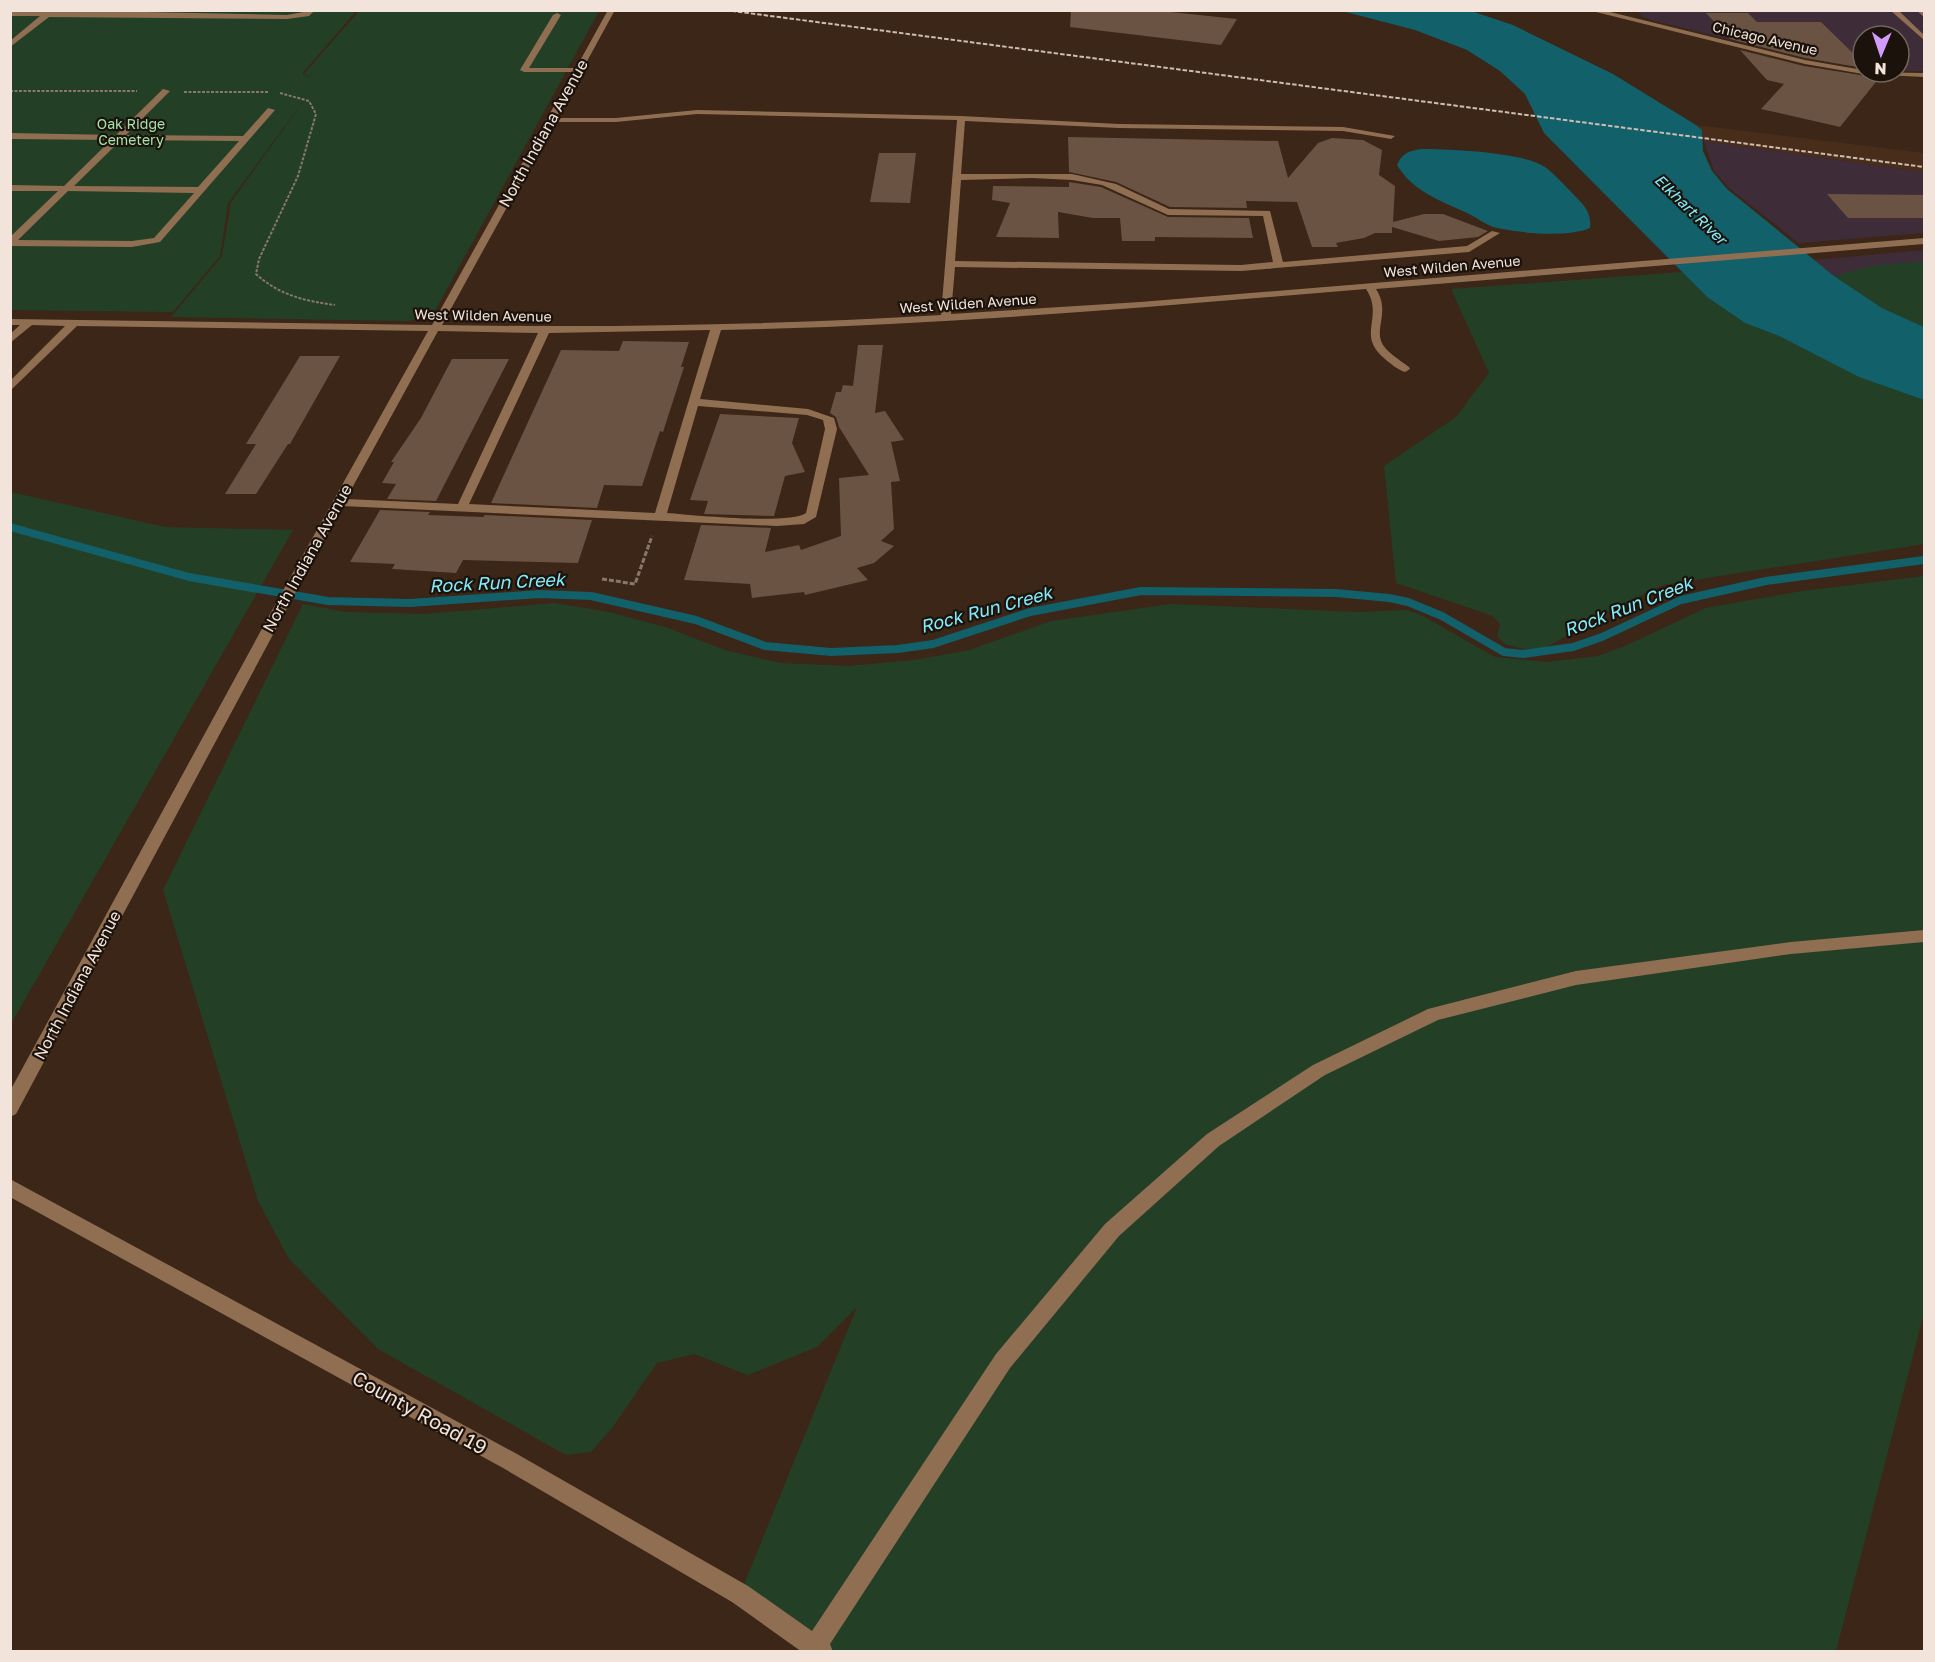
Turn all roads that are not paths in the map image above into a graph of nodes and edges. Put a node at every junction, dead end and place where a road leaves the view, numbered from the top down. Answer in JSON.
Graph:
{"nodes":[{"id":1,"x":312,"y":10,"type":"edge"},
{"id":2,"x":612,"y":10,"type":"edge"},
{"id":3,"x":1591,"y":10,"type":"edge"},
{"id":4,"x":1631,"y":10,"type":"edge"},
{"id":5,"x":1893,"y":10,"type":"edge"},
{"id":6,"x":1919,"y":10,"type":"edge"},
{"id":7,"x":50,"y":12,"type":"edge"},
{"id":8,"x":10,"y":14,"type":"edge"},
{"id":9,"x":557,"y":15,"type":"dead end"},
{"id":10,"x":1924,"y":15,"type":"edge"},
{"id":11,"x":1641,"y":22,"type":"junction"},
{"id":12,"x":1924,"y":38,"type":"edge"},
{"id":13,"x":10,"y":45,"type":"edge"},
{"id":14,"x":578,"y":70,"type":"junction"},
{"id":15,"x":1851,"y":70,"type":"edge"},
{"id":16,"x":166,"y":91,"type":"dead end"},
{"id":17,"x":271,"y":110,"type":"dead end"},
{"id":18,"x":962,"y":118,"type":"junction"},
{"id":19,"x":550,"y":120,"type":"junction"},
{"id":20,"x":10,"y":136,"type":"edge"},
{"id":21,"x":1391,"y":136,"type":"dead end"},
{"id":22,"x":119,"y":137,"type":"junction"},
{"id":23,"x":246,"y":139,"type":"junction"},
{"id":24,"x":957,"y":177,"type":"junction"},
{"id":25,"x":10,"y":188,"type":"edge"},
{"id":26,"x":66,"y":189,"type":"junction"},
{"id":27,"x":202,"y":190,"type":"junction"},
{"id":28,"x":1494,"y":233,"type":"dead end"},
{"id":29,"x":1924,"y":241,"type":"edge"},
{"id":30,"x":11,"y":243,"type":"edge"},
{"id":31,"x":951,"y":264,"type":"junction"},
{"id":32,"x":1279,"y":266,"type":"junction"},
{"id":33,"x":1369,"y":286,"type":"junction"},
{"id":34,"x":946,"y":319,"type":"junction"},
{"id":35,"x":10,"y":322,"type":"edge"},
{"id":36,"x":30,"y":322,"type":"junction"},
{"id":37,"x":75,"y":322,"type":"junction"},
{"id":38,"x":435,"y":328,"type":"junction"},
{"id":39,"x":716,"y":328,"type":"junction"},
{"id":40,"x":545,"y":330,"type":"junction"},
{"id":41,"x":10,"y":340,"type":"edge"},
{"id":42,"x":1405,"y":369,"type":"dead end"},
{"id":43,"x":10,"y":388,"type":"edge"},
{"id":44,"x":694,"y":402,"type":"junction"},
{"id":45,"x":338,"y":502,"type":"junction"},
{"id":46,"x":462,"y":507,"type":"junction"},
{"id":47,"x":660,"y":516,"type":"junction"},
{"id":48,"x":1924,"y":936,"type":"edge"},
{"id":49,"x":10,"y":1109,"type":"edge"},
{"id":50,"x":10,"y":1187,"type":"edge"},
{"id":51,"x":818,"y":1649,"type":"edge"}],
"edges":[{"from":1,"to":7,"type":"street"},
{"from":2,"to":14,"type":"street","name":"North Indiana Avenue"},
{"from":3,"to":11,"type":"street","name":"Chicago Avenue"},
{"from":4,"to":11,"type":"street"},
{"from":5,"to":12,"type":"street"},
{"from":6,"to":10,"type":"street"},
{"from":7,"to":8,"type":"street"},
{"from":7,"to":13,"type":"street"},
{"from":9,"to":14,"type":"street"},
{"from":11,"to":15,"type":"street","name":"Chicago Avenue"},
{"from":14,"to":19,"type":"street","name":"North Indiana Avenue"},
{"from":16,"to":22,"type":"street"},
{"from":17,"to":23,"type":"street"},
{"from":18,"to":19,"type":"street"},
{"from":18,"to":21,"type":"street"},
{"from":18,"to":24,"type":"street"},
{"from":19,"to":38,"type":"street","name":"North Indiana Avenue"},
{"from":20,"to":22,"type":"street"},
{"from":22,"to":23,"type":"street"},
{"from":22,"to":26,"type":"street"},
{"from":23,"to":27,"type":"street"},
{"from":24,"to":31,"type":"street"},
{"from":24,"to":32,"type":"street"},
{"from":25,"to":26,"type":"street"},
{"from":26,"to":27,"type":"street"},
{"from":26,"to":30,"type":"street"},
{"from":27,"to":30,"type":"street"},
{"from":28,"to":32,"type":"street"},
{"from":29,"to":33,"type":"street","name":"West Wilden Avenue"},
{"from":31,"to":32,"type":"street"},
{"from":31,"to":34,"type":"street"},
{"from":33,"to":34,"type":"street","name":"West Wilden Avenue"},
{"from":33,"to":42,"type":"street"},
{"from":34,"to":39,"type":"street","name":"West Wilden Avenue"},
{"from":35,"to":36,"type":"street","name":"West Wilden Avenue"},
{"from":36,"to":37,"type":"street","name":"West Wilden Avenue"},
{"from":36,"to":41,"type":"street"},
{"from":37,"to":38,"type":"street","name":"West Wilden Avenue"},
{"from":37,"to":43,"type":"street"},
{"from":38,"to":40,"type":"street","name":"West Wilden Avenue"},
{"from":38,"to":45,"type":"street","name":"North Indiana Avenue"},
{"from":39,"to":40,"type":"street","name":"West Wilden Avenue"},
{"from":39,"to":44,"type":"street"},
{"from":40,"to":46,"type":"street"},
{"from":44,"to":47,"type":"street"},
{"from":44,"to":47,"type":"street"},
{"from":45,"to":46,"type":"street"},
{"from":45,"to":49,"type":"street","name":"North Indiana Avenue"},
{"from":46,"to":47,"type":"street"},
{"from":48,"to":51,"type":"street"},
{"from":50,"to":51,"type":"street","name":"County Road 19"}]}
